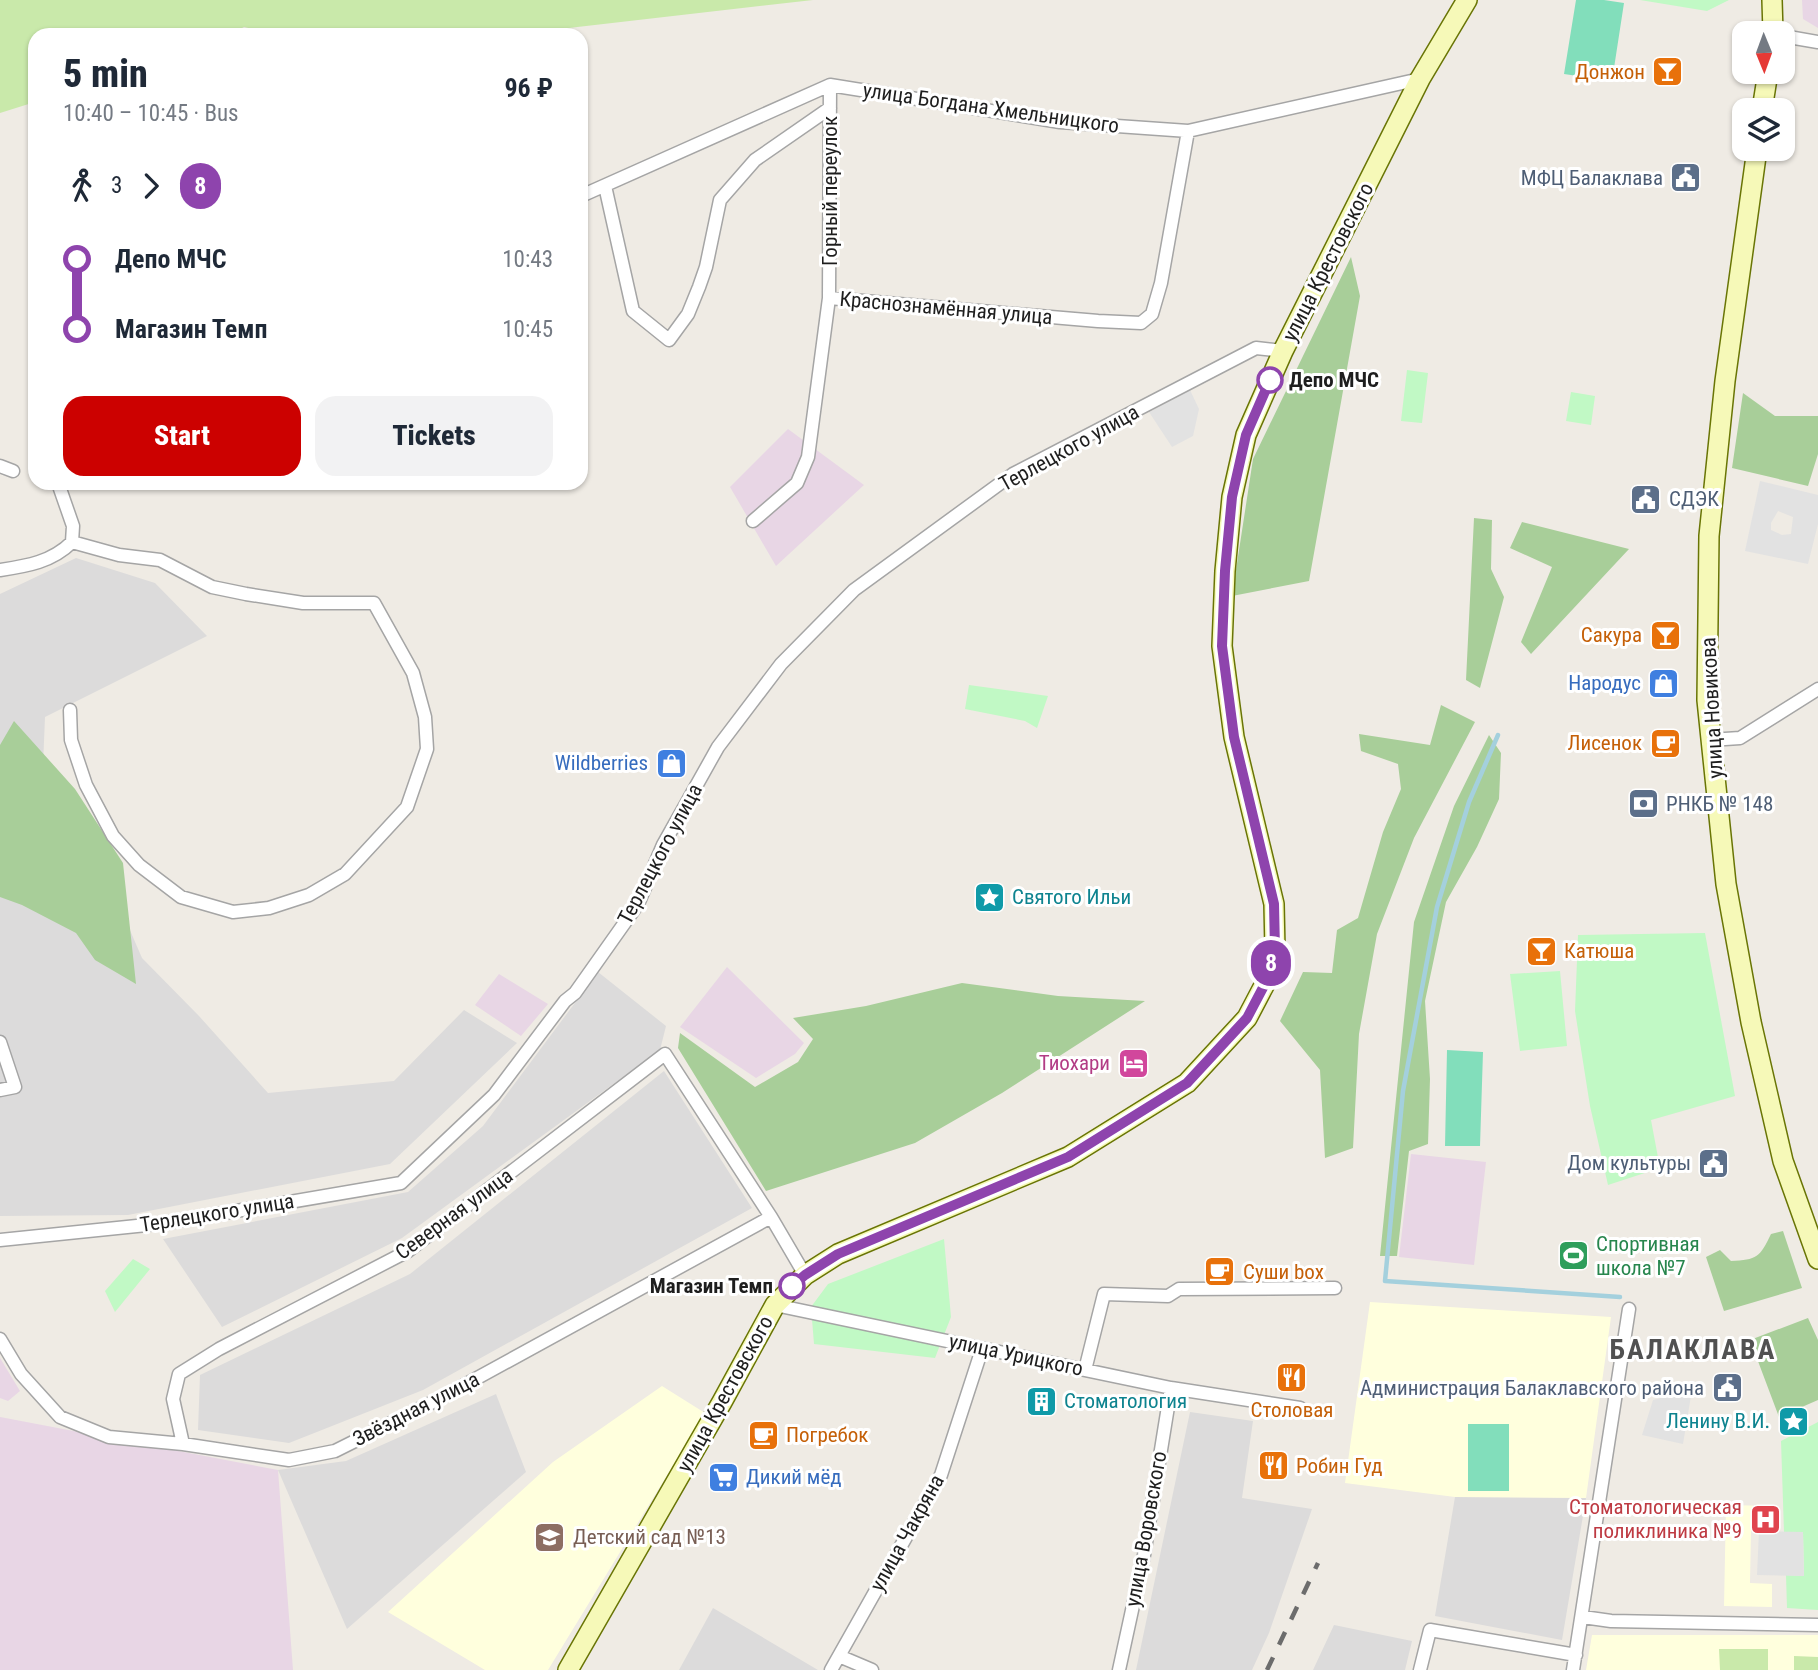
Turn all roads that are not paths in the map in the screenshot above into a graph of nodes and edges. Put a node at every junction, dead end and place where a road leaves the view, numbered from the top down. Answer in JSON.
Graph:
{"nodes":[{"id":1,"x":1466,"y":0,"type":"edge"},
{"id":2,"x":1772,"y":0,"type":"edge"},
{"id":3,"x":1773,"y":21,"type":"edge"},
{"id":4,"x":1796,"y":38,"type":"edge"},
{"id":5,"x":1818,"y":42,"type":"edge"},
{"id":6,"x":1420,"y":79,"type":"junction"},
{"id":7,"x":830,"y":85,"type":"junction"},
{"id":8,"x":830,"y":107,"type":"junction"},
{"id":9,"x":1188,"y":131,"type":"junction"},
{"id":10,"x":1755,"y":161,"type":"edge"},
{"id":11,"x":605,"y":186,"type":"junction"},
{"id":12,"x":588,"y":193,"type":"edge"},
{"id":13,"x":829,"y":298,"type":"junction"},
{"id":14,"x":1283,"y":351,"type":"junction"},
{"id":15,"x":0,"y":466,"type":"edge"},
{"id":16,"x":13,"y":471,"type":"dead end"},
{"id":17,"x":60,"y":490,"type":"edge"},
{"id":18,"x":753,"y":521,"type":"dead end"},
{"id":19,"x":72,"y":542,"type":"junction"},
{"id":20,"x":0,"y":570,"type":"edge"},
{"id":21,"x":1818,"y":689,"type":"edge"},
{"id":22,"x":70,"y":710,"type":"dead end"},
{"id":23,"x":1710,"y":740,"type":"junction"},
{"id":24,"x":0,"y":1042,"type":"edge"},
{"id":25,"x":0,"y":1090,"type":"edge"},
{"id":26,"x":771,"y":1217,"type":"junction"},
{"id":27,"x":0,"y":1240,"type":"edge"},
{"id":28,"x":1818,"y":1259,"type":"edge"},
{"id":29,"x":805,"y":1275,"type":"junction"},
{"id":30,"x":1335,"y":1288,"type":"dead end"},
{"id":31,"x":775,"y":1305,"type":"junction"},
{"id":32,"x":1629,"y":1309,"type":"dead end"},
{"id":33,"x":0,"y":1339,"type":"edge"},
{"id":34,"x":982,"y":1349,"type":"junction"},
{"id":35,"x":1086,"y":1370,"type":"junction"},
{"id":36,"x":1171,"y":1388,"type":"junction"},
{"id":37,"x":1300,"y":1408,"type":"dead end"},
{"id":38,"x":183,"y":1444,"type":"junction"},
{"id":39,"x":1583,"y":1617,"type":"junction"},
{"id":40,"x":1818,"y":1625,"type":"edge"},
{"id":41,"x":1576,"y":1655,"type":"junction"},
{"id":42,"x":839,"y":1656,"type":"junction"},
{"id":43,"x":568,"y":1670,"type":"edge"},
{"id":44,"x":831,"y":1670,"type":"edge"},
{"id":45,"x":872,"y":1670,"type":"edge"},
{"id":46,"x":1119,"y":1670,"type":"edge"},
{"id":47,"x":1420,"y":1670,"type":"edge"},
{"id":48,"x":1573,"y":1670,"type":"edge"}],
"edges":[{"from":1,"to":6,"type":"main road","name":"улица Крестовского"},
{"from":2,"to":3,"type":"main road"},
{"from":4,"to":5,"type":"street"},
{"from":6,"to":9,"type":"street","name":"улица Богдана Хмельницкого"},
{"from":6,"to":14,"type":"main road","name":"улица Крестовского"},
{"from":7,"to":8,"type":"street","name":"Горный переулок"},
{"from":7,"to":9,"type":"street","name":"улица Богдана Хмельницкого"},
{"from":7,"to":11,"type":"street"},
{"from":8,"to":11,"type":"street"},
{"from":8,"to":13,"type":"street","name":"Горный переулок"},
{"from":9,"to":13,"type":"street","name":"Краснознамённая улица"},
{"from":10,"to":23,"type":"main road","name":"улица Новикова"},
{"from":11,"to":12,"type":"street"},
{"from":13,"to":18,"type":"street","name":"Краснознамённая улица"},
{"from":14,"to":27,"type":"street","name":"Терлецкого улица"},
{"from":14,"to":29,"type":"main road","name":"улица Крестовского"},
{"from":15,"to":16,"type":"street"},
{"from":17,"to":19,"type":"street"},
{"from":19,"to":20,"type":"street"},
{"from":19,"to":22,"type":"street"},
{"from":21,"to":23,"type":"street"},
{"from":23,"to":28,"type":"main road","name":"улица Новикова"},
{"from":24,"to":25,"type":"street"},
{"from":26,"to":29,"type":"street"},
{"from":26,"to":38,"type":"street","name":"Звёздная улица"},
{"from":26,"to":38,"type":"street","name":"Северная улица"},
{"from":29,"to":31,"type":"main road","name":"улица Крестовского"},
{"from":30,"to":35,"type":"street"},
{"from":31,"to":34,"type":"street","name":"улица Урицкого"},
{"from":31,"to":43,"type":"main road","name":"улица Крестовского"},
{"from":32,"to":39,"type":"street"},
{"from":33,"to":38,"type":"street","name":"Звёздная улица"},
{"from":34,"to":35,"type":"street","name":"улица Урицкого"},
{"from":34,"to":42,"type":"street","name":"улица Чакряна"},
{"from":35,"to":36,"type":"street","name":"улица Урицкого"},
{"from":36,"to":37,"type":"street","name":"улица Урицкого"},
{"from":36,"to":46,"type":"street","name":"улица Воровского"},
{"from":39,"to":40,"type":"street"},
{"from":39,"to":41,"type":"street"},
{"from":41,"to":47,"type":"street"},
{"from":41,"to":48,"type":"street"},
{"from":42,"to":44,"type":"street","name":"улица Чакряна"},
{"from":42,"to":45,"type":"street"}]}
